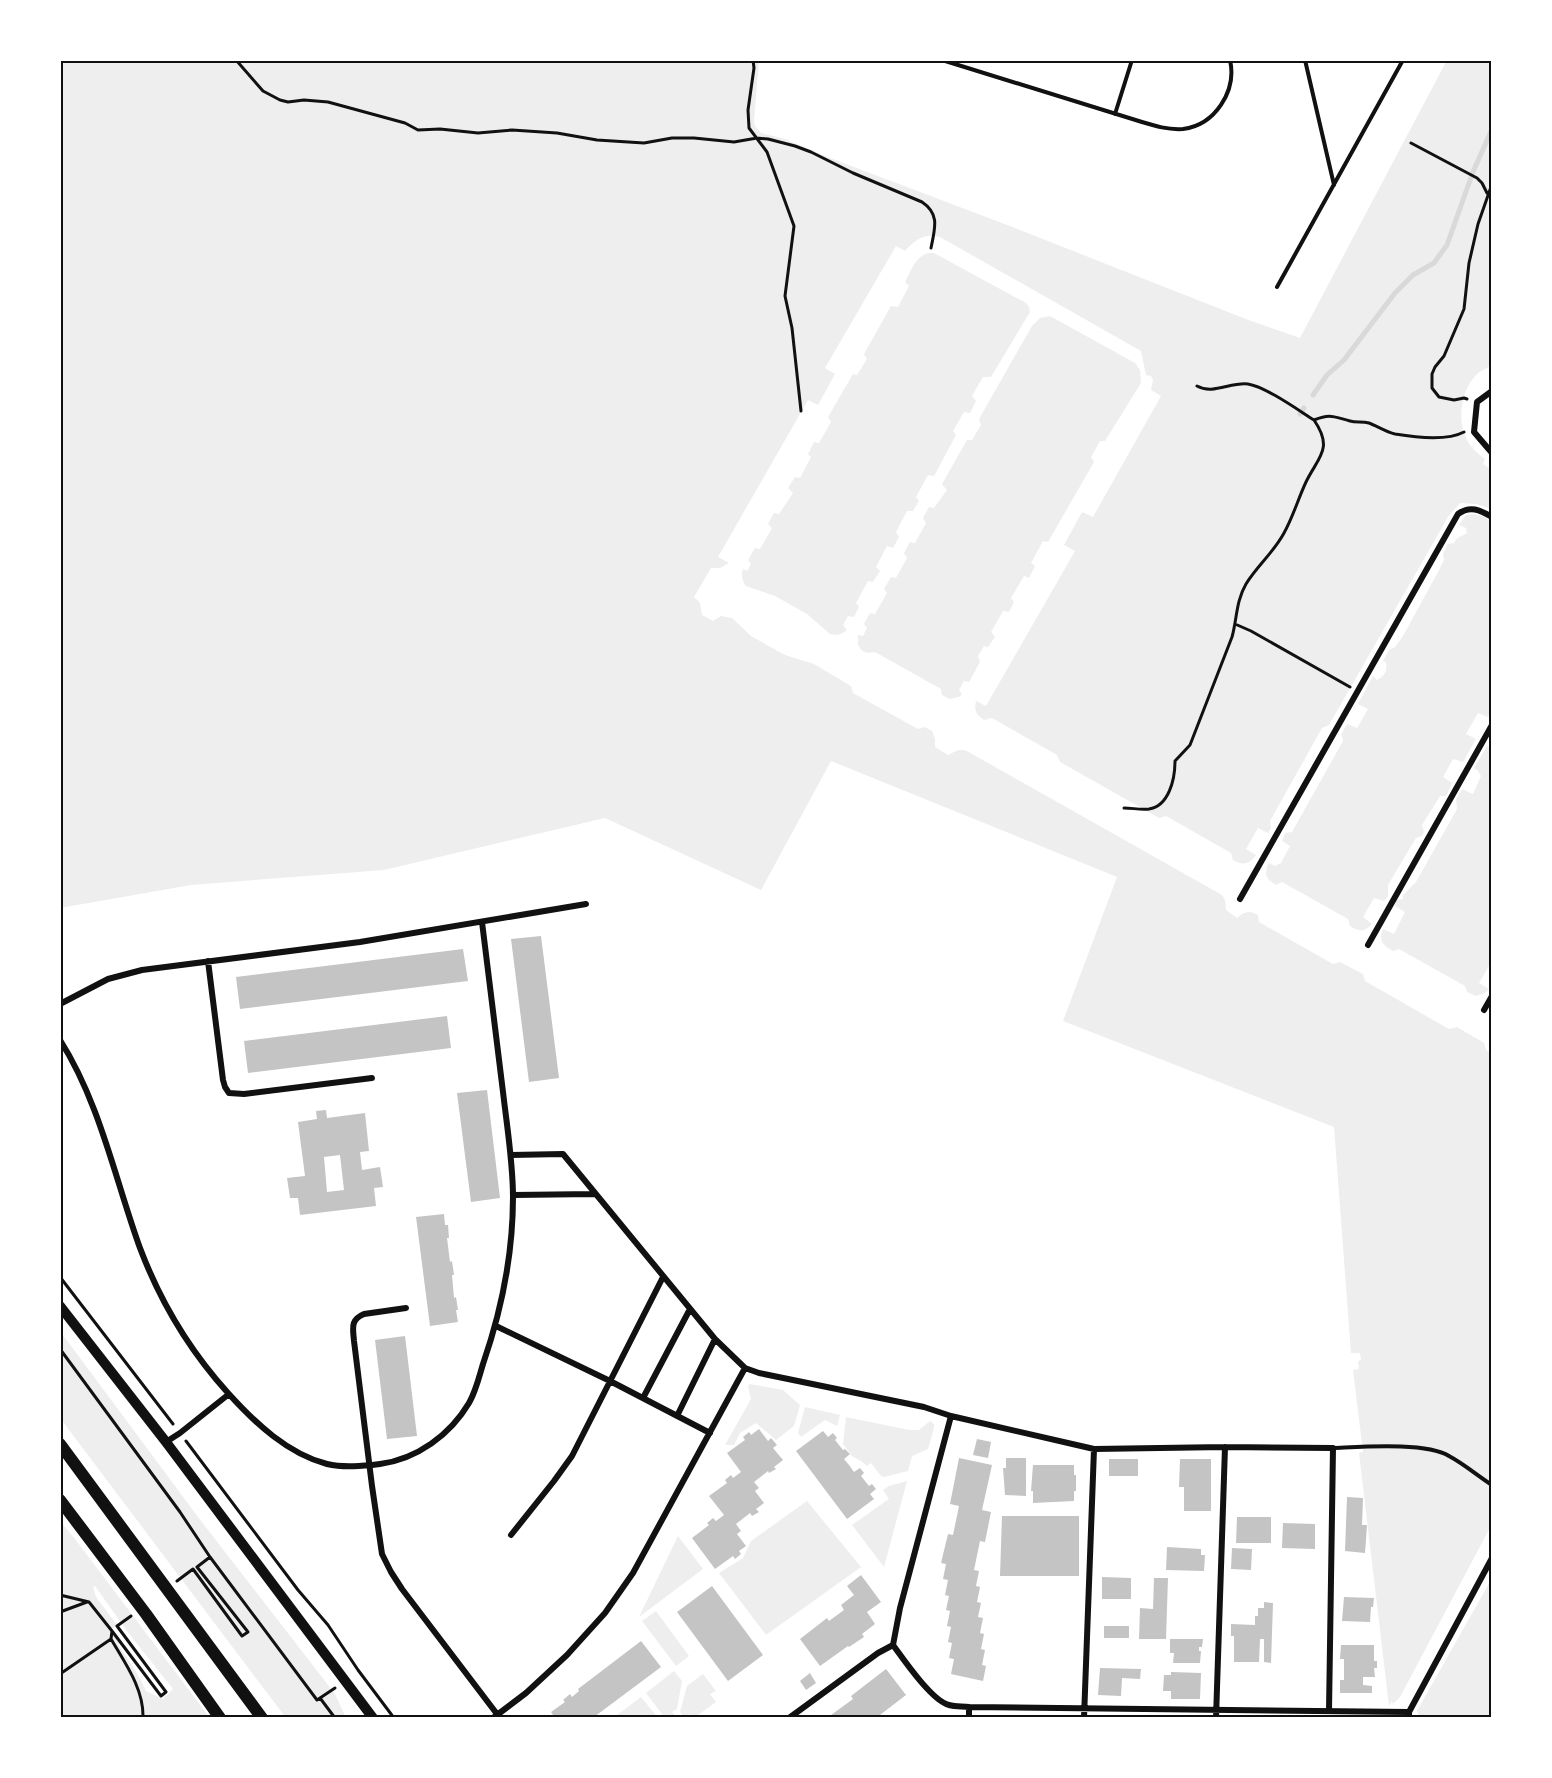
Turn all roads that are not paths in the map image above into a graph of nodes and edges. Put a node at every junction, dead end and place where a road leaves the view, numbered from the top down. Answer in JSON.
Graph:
{"nodes":[{"id":1,"x":942,"y":60,"type":"edge"},
{"id":2,"x":1132,"y":60,"type":"edge"},
{"id":3,"x":1230,"y":60,"type":"edge"},
{"id":4,"x":1305,"y":60,"type":"edge"},
{"id":5,"x":1403,"y":60,"type":"edge"},
{"id":6,"x":1115,"y":114,"type":"junction"},
{"id":7,"x":1334,"y":185,"type":"junction"},
{"id":8,"x":1277,"y":287,"type":"dead end"},
{"id":9,"x":1492,"y":391,"type":"edge"},
{"id":10,"x":1492,"y":453,"type":"edge"},
{"id":11,"x":1492,"y":517,"type":"edge"},
{"id":12,"x":1492,"y":725,"type":"edge"},
{"id":13,"x":1240,"y":899,"type":"dead end"},
{"id":14,"x":586,"y":904,"type":"dead end"},
{"id":15,"x":482,"y":922,"type":"junction"},
{"id":16,"x":1368,"y":945,"type":"dead end"},
{"id":17,"x":208,"y":961,"type":"junction"},
{"id":18,"x":1492,"y":996,"type":"edge"},
{"id":19,"x":60,"y":1004,"type":"edge"},
{"id":20,"x":1484,"y":1010,"type":"dead end"},
{"id":21,"x":60,"y":1040,"type":"edge"},
{"id":22,"x":372,"y":1078,"type":"dead end"},
{"id":23,"x":511,"y":1155,"type":"junction"},
{"id":24,"x":595,"y":1194,"type":"junction"},
{"id":25,"x":513,"y":1195,"type":"junction"},
{"id":26,"x":663,"y":1276,"type":"junction"},
{"id":27,"x":60,"y":1306,"type":"edge"},
{"id":28,"x":406,"y":1308,"type":"dead end"},
{"id":29,"x":690,"y":1309,"type":"junction"},
{"id":30,"x":496,"y":1326,"type":"junction"},
{"id":31,"x":715,"y":1339,"type":"junction"},
{"id":32,"x":744,"y":1368,"type":"junction"},
{"id":33,"x":610,"y":1381,"type":"junction"},
{"id":34,"x":229,"y":1394,"type":"junction"},
{"id":35,"x":644,"y":1398,"type":"junction"},
{"id":36,"x":677,"y":1416,"type":"junction"},
{"id":37,"x":951,"y":1416,"type":"junction"},
{"id":38,"x":710,"y":1433,"type":"junction"},
{"id":39,"x":165,"y":1442,"type":"junction"},
{"id":40,"x":60,"y":1444,"type":"edge"},
{"id":41,"x":1225,"y":1447,"type":"junction"},
{"id":42,"x":1333,"y":1448,"type":"junction"},
{"id":43,"x":1094,"y":1449,"type":"junction"},
{"id":44,"x":369,"y":1465,"type":"junction"},
{"id":45,"x":1492,"y":1485,"type":"edge"},
{"id":46,"x":60,"y":1500,"type":"edge"},
{"id":47,"x":511,"y":1535,"type":"dead end"},
{"id":48,"x":1492,"y":1558,"type":"edge"},
{"id":49,"x":893,"y":1645,"type":"junction"},
{"id":50,"x":969,"y":1707,"type":"junction"},
{"id":51,"x":1084,"y":1708,"type":"junction"},
{"id":52,"x":1216,"y":1709,"type":"junction"},
{"id":53,"x":1329,"y":1711,"type":"junction"},
{"id":54,"x":1409,"y":1715,"type":"edge"},
{"id":55,"x":497,"y":1717,"type":"edge"},
{"id":56,"x":220,"y":1718,"type":"edge"},
{"id":57,"x":262,"y":1718,"type":"edge"},
{"id":58,"x":373,"y":1718,"type":"edge"},
{"id":59,"x":789,"y":1718,"type":"edge"},
{"id":60,"x":969,"y":1718,"type":"edge"},
{"id":61,"x":1084,"y":1718,"type":"edge"},
{"id":62,"x":1216,"y":1718,"type":"edge"}],
"edges":[{"from":1,"to":6,"type":"lane"},
{"from":2,"to":6,"type":"lane"},
{"from":3,"to":6,"type":"lane"},
{"from":4,"to":7,"type":"lane"},
{"from":5,"to":7,"type":"lane"},
{"from":7,"to":8,"type":"lane"},
{"from":9,"to":10,"type":"street"},
{"from":11,"to":13,"type":"street"},
{"from":12,"to":16,"type":"street"},
{"from":14,"to":15,"type":"street"},
{"from":15,"to":17,"type":"street"},
{"from":15,"to":23,"type":"street"},
{"from":17,"to":19,"type":"street"},
{"from":17,"to":22,"type":"street"},
{"from":18,"to":20,"type":"street"},
{"from":21,"to":34,"type":"street"},
{"from":23,"to":24,"type":"street"},
{"from":23,"to":25,"type":"street"},
{"from":24,"to":25,"type":"street"},
{"from":24,"to":26,"type":"street"},
{"from":25,"to":30,"type":"street"},
{"from":26,"to":29,"type":"street"},
{"from":26,"to":33,"type":"street"},
{"from":27,"to":39,"type":"main road"},
{"from":28,"to":44,"type":"street"},
{"from":29,"to":31,"type":"street"},
{"from":29,"to":35,"type":"street"},
{"from":30,"to":33,"type":"street"},
{"from":30,"to":44,"type":"street"},
{"from":31,"to":32,"type":"street"},
{"from":31,"to":36,"type":"street"},
{"from":32,"to":37,"type":"street"},
{"from":32,"to":38,"type":"street"},
{"from":33,"to":35,"type":"street"},
{"from":33,"to":47,"type":"street"},
{"from":34,"to":39,"type":"street"},
{"from":34,"to":44,"type":"street"},
{"from":35,"to":36,"type":"street"},
{"from":36,"to":38,"type":"street"},
{"from":37,"to":43,"type":"street"},
{"from":37,"to":49,"type":"street"},
{"from":38,"to":55,"type":"street"},
{"from":39,"to":58,"type":"main road"},
{"from":40,"to":57,"type":"highway"},
{"from":41,"to":42,"type":"street"},
{"from":41,"to":43,"type":"street"},
{"from":41,"to":52,"type":"street"},
{"from":42,"to":45,"type":"lane"},
{"from":42,"to":53,"type":"street"},
{"from":43,"to":51,"type":"street"},
{"from":44,"to":55,"type":"street"},
{"from":46,"to":56,"type":"highway"},
{"from":48,"to":54,"type":"street"},
{"from":49,"to":50,"type":"street"},
{"from":49,"to":59,"type":"street"},
{"from":50,"to":51,"type":"street"},
{"from":50,"to":60,"type":"street"},
{"from":51,"to":52,"type":"street"},
{"from":51,"to":61,"type":"street"},
{"from":52,"to":53,"type":"street"},
{"from":52,"to":62,"type":"street"},
{"from":53,"to":54,"type":"street"}]}
